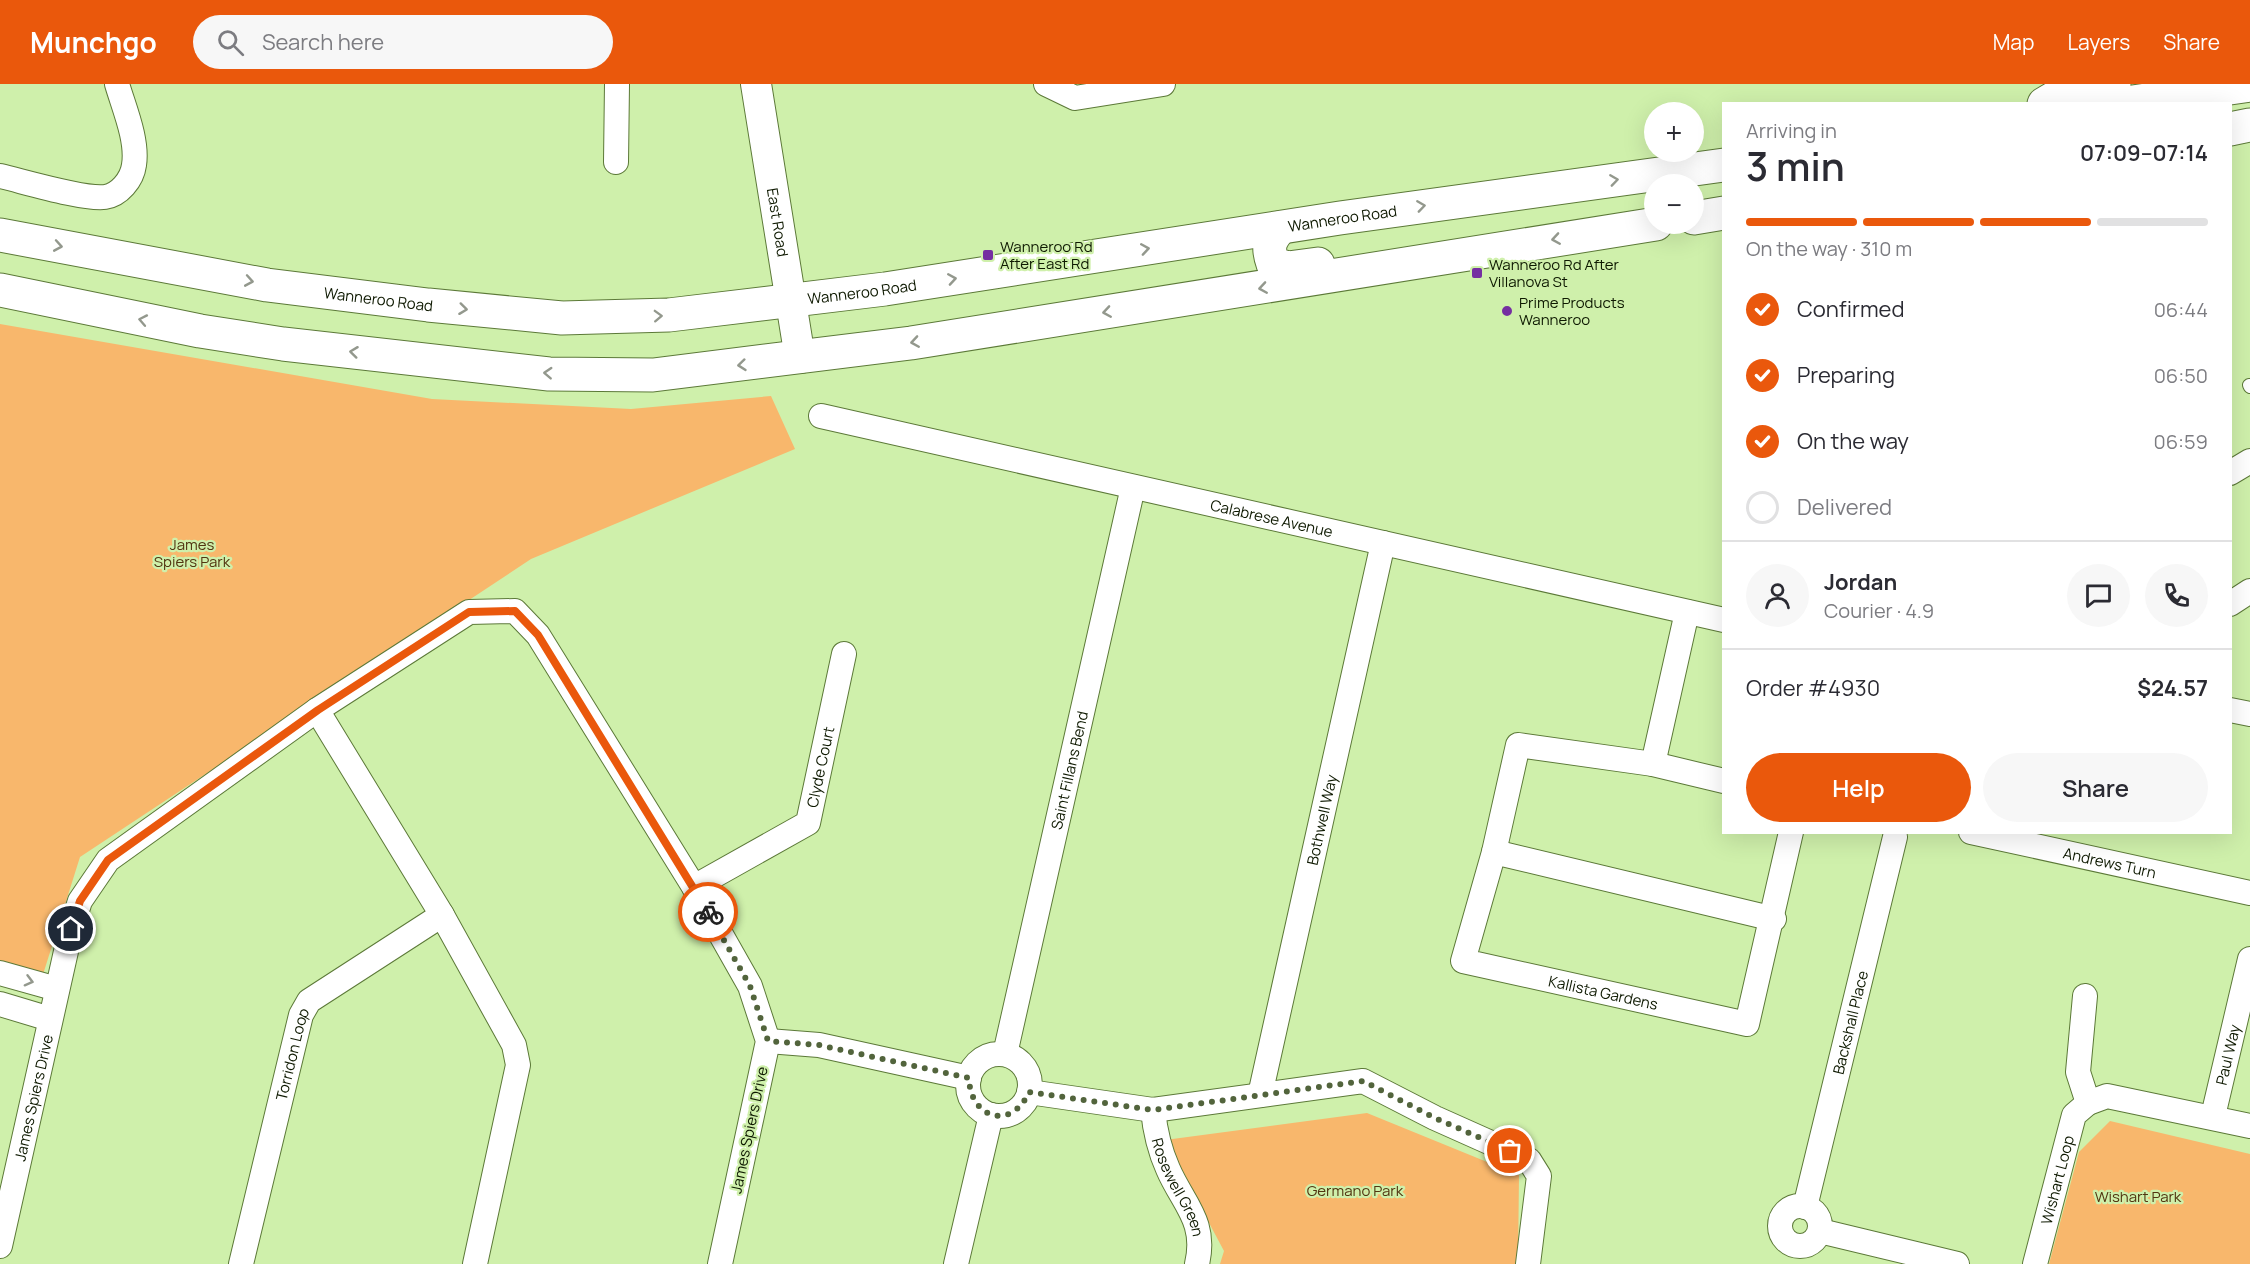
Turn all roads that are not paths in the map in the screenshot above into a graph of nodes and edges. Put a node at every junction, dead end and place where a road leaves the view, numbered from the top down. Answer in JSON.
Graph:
{"nodes":[{"id":1,"x":117,"y":84,"type":"edge"},
{"id":2,"x":617,"y":84,"type":"edge"},
{"id":3,"x":756,"y":84,"type":"edge"},
{"id":4,"x":1046,"y":84,"type":"edge"},
{"id":5,"x":1163,"y":84,"type":"edge"},
{"id":6,"x":2114,"y":84,"type":"edge"},
{"id":7,"x":2250,"y":85,"type":"edge"},
{"id":8,"x":2047,"y":102,"type":"edge"},
{"id":9,"x":2133,"y":102,"type":"edge"},
{"id":10,"x":2250,"y":125,"type":"edge"},
{"id":11,"x":2232,"y":129,"type":"edge"},
{"id":12,"x":616,"y":162,"type":"dead end"},
{"id":13,"x":1722,"y":165,"type":"edge"},
{"id":14,"x":0,"y":176,"type":"edge"},
{"id":15,"x":1722,"y":213,"type":"edge"},
{"id":16,"x":1704,"y":216,"type":"edge"},
{"id":17,"x":1644,"y":226,"type":"edge"},
{"id":18,"x":1280,"y":228,"type":"junction"},
{"id":19,"x":0,"y":235,"type":"edge"},
{"id":20,"x":1507,"y":246,"type":"junction"},
{"id":21,"x":0,"y":290,"type":"edge"},
{"id":22,"x":790,"y":302,"type":"junction"},
{"id":23,"x":0,"y":303,"type":"edge"},
{"id":24,"x":64,"y":304,"type":"junction"},
{"id":25,"x":800,"y":358,"type":"junction"},
{"id":26,"x":820,"y":416,"type":"dead end"},
{"id":27,"x":2250,"y":460,"type":"edge"},
{"id":28,"x":2232,"y":472,"type":"edge"},
{"id":29,"x":1133,"y":487,"type":"junction"},
{"id":30,"x":1383,"y":543,"type":"junction"},
{"id":31,"x":2250,"y":591,"type":"edge"},
{"id":32,"x":2232,"y":603,"type":"edge"},
{"id":33,"x":1687,"y":612,"type":"junction"},
{"id":34,"x":1722,"y":620,"type":"edge"},
{"id":35,"x":844,"y":654,"type":"dead end"},
{"id":36,"x":318,"y":710,"type":"junction"},
{"id":37,"x":2232,"y":710,"type":"edge"},
{"id":38,"x":2250,"y":714,"type":"edge"},
{"id":39,"x":1653,"y":764,"type":"junction"},
{"id":40,"x":1722,"y":781,"type":"edge"},
{"id":41,"x":1791,"y":834,"type":"edge"},
{"id":42,"x":1897,"y":834,"type":"edge"},
{"id":43,"x":1980,"y":834,"type":"edge"},
{"id":44,"x":1494,"y":852,"type":"junction"},
{"id":45,"x":694,"y":887,"type":"junction"},
{"id":46,"x":2250,"y":892,"type":"edge"},
{"id":47,"x":442,"y":915,"type":"junction"},
{"id":48,"x":1773,"y":919,"type":"junction"},
{"id":49,"x":2250,"y":959,"type":"edge"},
{"id":50,"x":0,"y":973,"type":"edge"},
{"id":51,"x":57,"y":989,"type":"junction"},
{"id":52,"x":2085,"y":996,"type":"dead end"},
{"id":53,"x":0,"y":1004,"type":"edge"},
{"id":54,"x":50,"y":1019,"type":"junction"},
{"id":55,"x":768,"y":1041,"type":"junction"},
{"id":56,"x":1005,"y":1054,"type":"junction"},
{"id":57,"x":969,"y":1078,"type":"junction"},
{"id":58,"x":1029,"y":1092,"type":"junction"},
{"id":59,"x":1260,"y":1095,"type":"junction"},
{"id":60,"x":2088,"y":1103,"type":"junction"},
{"id":61,"x":1153,"y":1110,"type":"junction"},
{"id":62,"x":991,"y":1115,"type":"junction"},
{"id":63,"x":2212,"y":1116,"type":"junction"},
{"id":64,"x":2250,"y":1126,"type":"edge"},
{"id":65,"x":1805,"y":1207,"type":"junction"},
{"id":66,"x":1820,"y":1231,"type":"junction"},
{"id":67,"x":0,"y":1246,"type":"edge"},
{"id":68,"x":1793,"y":1255,"type":"edge"},
{"id":69,"x":242,"y":1264,"type":"edge"},
{"id":70,"x":476,"y":1264,"type":"edge"},
{"id":71,"x":720,"y":1264,"type":"edge"},
{"id":72,"x":956,"y":1264,"type":"edge"},
{"id":73,"x":1197,"y":1264,"type":"edge"},
{"id":74,"x":1528,"y":1264,"type":"edge"},
{"id":75,"x":1958,"y":1264,"type":"edge"},
{"id":76,"x":2035,"y":1264,"type":"edge"}],
"edges":[{"from":1,"to":14,"type":"street"},
{"from":2,"to":12,"type":"street"},
{"from":3,"to":22,"type":"street","name":"East Road"},
{"from":4,"to":5,"type":"street"},
{"from":6,"to":8,"type":"highway"},
{"from":7,"to":9,"type":"highway"},
{"from":10,"to":11,"type":"highway"},
{"from":18,"to":13,"type":"highway","name":"Wanneroo Road","one_way":true},
{"from":15,"to":16,"type":"highway"},
{"from":17,"to":20,"type":"highway","one_way":true},
{"from":18,"to":20,"type":"highway"},
{"from":22,"to":18,"type":"highway","name":"Wanneroo Road","one_way":true},
{"from":19,"to":22,"type":"highway","name":"Wanneroo Road","one_way":true},
{"from":20,"to":25,"type":"highway","one_way":true},
{"from":21,"to":24,"type":"highway"},
{"from":22,"to":25,"type":"street","name":"East Road"},
{"from":23,"to":24,"type":"highway"},
{"from":25,"to":24,"type":"highway","one_way":true},
{"from":26,"to":29,"type":"street","name":"Calabrese Avenue"},
{"from":27,"to":28,"type":"street"},
{"from":29,"to":30,"type":"street","name":"Calabrese Avenue"},
{"from":29,"to":56,"type":"street","name":"Saint Fillans Bend"},
{"from":30,"to":33,"type":"street","name":"Calabrese Avenue"},
{"from":30,"to":59,"type":"street","name":"Bothwell Way"},
{"from":31,"to":32,"type":"street"},
{"from":33,"to":34,"type":"street","name":"Calabrese Avenue"},
{"from":33,"to":39,"type":"street"},
{"from":35,"to":45,"type":"street","name":"Clyde Court"},
{"from":36,"to":45,"type":"street","name":"James Spiers Drive"},
{"from":36,"to":47,"type":"street"},
{"from":36,"to":51,"type":"street","name":"James Spiers Drive"},
{"from":37,"to":38,"type":"street"},
{"from":39,"to":40,"type":"street","name":"Kallista Gardens"},
{"from":39,"to":44,"type":"street","name":"Kallista Gardens"},
{"from":41,"to":48,"type":"street","name":"Kallista Gardens"},
{"from":42,"to":65,"type":"street","name":"Backshall Place"},
{"from":43,"to":46,"type":"street","name":"Andrews Turn"},
{"from":44,"to":48,"type":"street"},
{"from":44,"to":48,"type":"street","name":"Kallista Gardens"},
{"from":45,"to":55,"type":"street","name":"James Spiers Drive"},
{"from":47,"to":69,"type":"street","name":"Torridon Loop"},
{"from":47,"to":70,"type":"street"},
{"from":49,"to":63,"type":"street","name":"Paul Way"},
{"from":50,"to":51,"type":"street","one_way":true},
{"from":51,"to":54,"type":"street","name":"James Spiers Drive"},
{"from":52,"to":60,"type":"street"},
{"from":53,"to":54,"type":"street","name":"James Spiers Drive"},
{"from":54,"to":67,"type":"street","name":"James Spiers Drive"},
{"from":55,"to":57,"type":"street"},
{"from":55,"to":71,"type":"street","name":"James Spiers Drive"},
{"from":56,"to":57,"type":"street"},
{"from":56,"to":58,"type":"street"},
{"from":57,"to":62,"type":"street"},
{"from":58,"to":61,"type":"street"},
{"from":58,"to":62,"type":"street"},
{"from":59,"to":61,"type":"street"},
{"from":59,"to":74,"type":"street"},
{"from":60,"to":63,"type":"street"},
{"from":60,"to":76,"type":"street","name":"Wishart Loop"},
{"from":61,"to":73,"type":"street","name":"Rosewell Green"},
{"from":62,"to":72,"type":"street"},
{"from":63,"to":64,"type":"street"},
{"from":65,"to":66,"type":"street"},
{"from":65,"to":68,"type":"street"},
{"from":66,"to":68,"type":"street"},
{"from":66,"to":75,"type":"street"}]}
